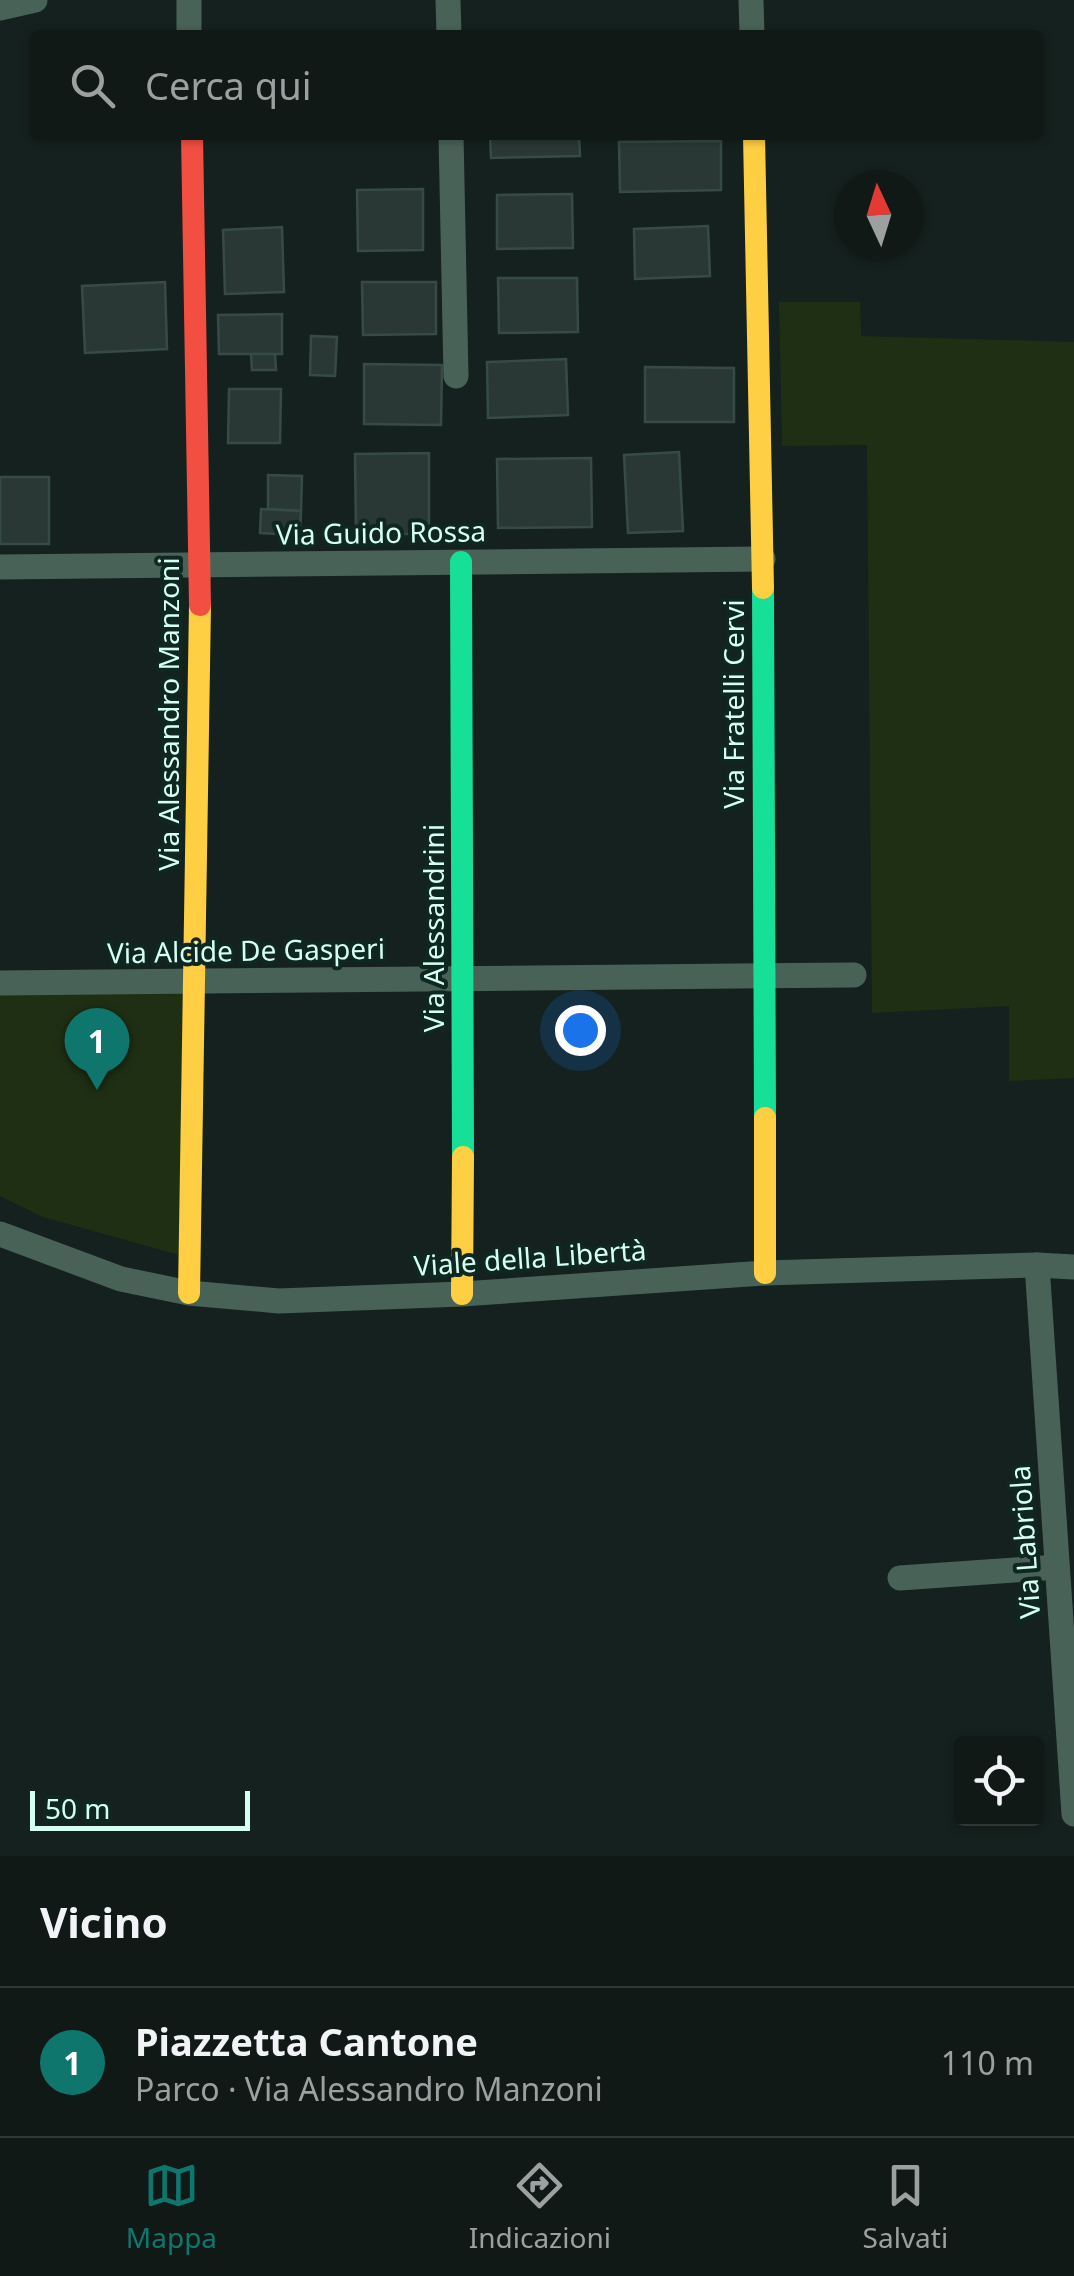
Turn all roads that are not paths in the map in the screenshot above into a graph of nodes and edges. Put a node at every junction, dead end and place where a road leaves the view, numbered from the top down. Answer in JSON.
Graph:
{"nodes":[{"id":1,"x":35,"y":0,"type":"edge"},
{"id":2,"x":189,"y":0,"type":"edge"},
{"id":3,"x":448,"y":0,"type":"edge"},
{"id":4,"x":751,"y":0,"type":"edge"},
{"id":5,"x":0,"y":8,"type":"edge"},
{"id":6,"x":190,"y":30,"type":"edge"},
{"id":7,"x":449,"y":30,"type":"edge"},
{"id":8,"x":752,"y":30,"type":"edge"},
{"id":9,"x":192,"y":140,"type":"edge"},
{"id":10,"x":451,"y":140,"type":"edge"},
{"id":11,"x":754,"y":140,"type":"edge"},
{"id":12,"x":456,"y":376,"type":"dead end"},
{"id":13,"x":763,"y":559,"type":"junction"},
{"id":14,"x":461,"y":562,"type":"junction"},
{"id":15,"x":201,"y":565,"type":"junction"},
{"id":16,"x":0,"y":567,"type":"edge"},
{"id":17,"x":854,"y":975,"type":"dead end"},
{"id":18,"x":765,"y":976,"type":"junction"},
{"id":19,"x":465,"y":978,"type":"junction"},
{"id":20,"x":196,"y":981,"type":"junction"},
{"id":21,"x":0,"y":984,"type":"edge"},
{"id":22,"x":0,"y":1234,"type":"edge"},
{"id":23,"x":1036,"y":1265,"type":"junction"},
{"id":24,"x":1074,"y":1267,"type":"edge"},
{"id":25,"x":765,"y":1273,"type":"junction"},
{"id":26,"x":189,"y":1293,"type":"junction"},
{"id":27,"x":462,"y":1294,"type":"junction"},
{"id":28,"x":1057,"y":1567,"type":"junction"},
{"id":29,"x":900,"y":1578,"type":"dead end"},
{"id":30,"x":1074,"y":1814,"type":"edge"}],
"edges":[{"from":1,"to":5,"type":"street"},
{"from":2,"to":6,"type":"street"},
{"from":3,"to":7,"type":"street"},
{"from":4,"to":8,"type":"street"},
{"from":9,"to":15,"type":"street","name":"Via Alessandro Manzoni"},
{"from":10,"to":12,"type":"street"},
{"from":11,"to":13,"type":"street","name":"Via Fratelli Cervi"},
{"from":13,"to":14,"type":"street","name":"Via Guido Rossa"},
{"from":13,"to":18,"type":"street","name":"Via Fratelli Cervi"},
{"from":14,"to":15,"type":"street","name":"Via Guido Rossa"},
{"from":14,"to":19,"type":"street","name":"Via Alessandrini"},
{"from":15,"to":16,"type":"street","name":"Via Guido Rossa"},
{"from":15,"to":20,"type":"street","name":"Via Alessandro Manzoni"},
{"from":17,"to":18,"type":"street","name":"Via Alcide De Gasperi"},
{"from":18,"to":19,"type":"street","name":"Via Alcide De Gasperi"},
{"from":18,"to":25,"type":"street","name":"Via Fratelli Cervi"},
{"from":19,"to":20,"type":"street","name":"Via Alcide De Gasperi"},
{"from":19,"to":27,"type":"street","name":"Via Alessandrini"},
{"from":20,"to":21,"type":"street","name":"Via Alcide De Gasperi"},
{"from":20,"to":26,"type":"street","name":"Via Alessandro Manzoni"},
{"from":22,"to":26,"type":"street","name":"Viale della Libertà"},
{"from":23,"to":24,"type":"street","name":"Viale della Libertà"},
{"from":23,"to":25,"type":"street","name":"Viale della Libertà"},
{"from":23,"to":28,"type":"street","name":"Via Labriola"},
{"from":25,"to":27,"type":"street","name":"Viale della Libertà"},
{"from":26,"to":27,"type":"street","name":"Viale della Libertà"},
{"from":28,"to":29,"type":"street"},
{"from":28,"to":30,"type":"street","name":"Via Labriola"}]}
